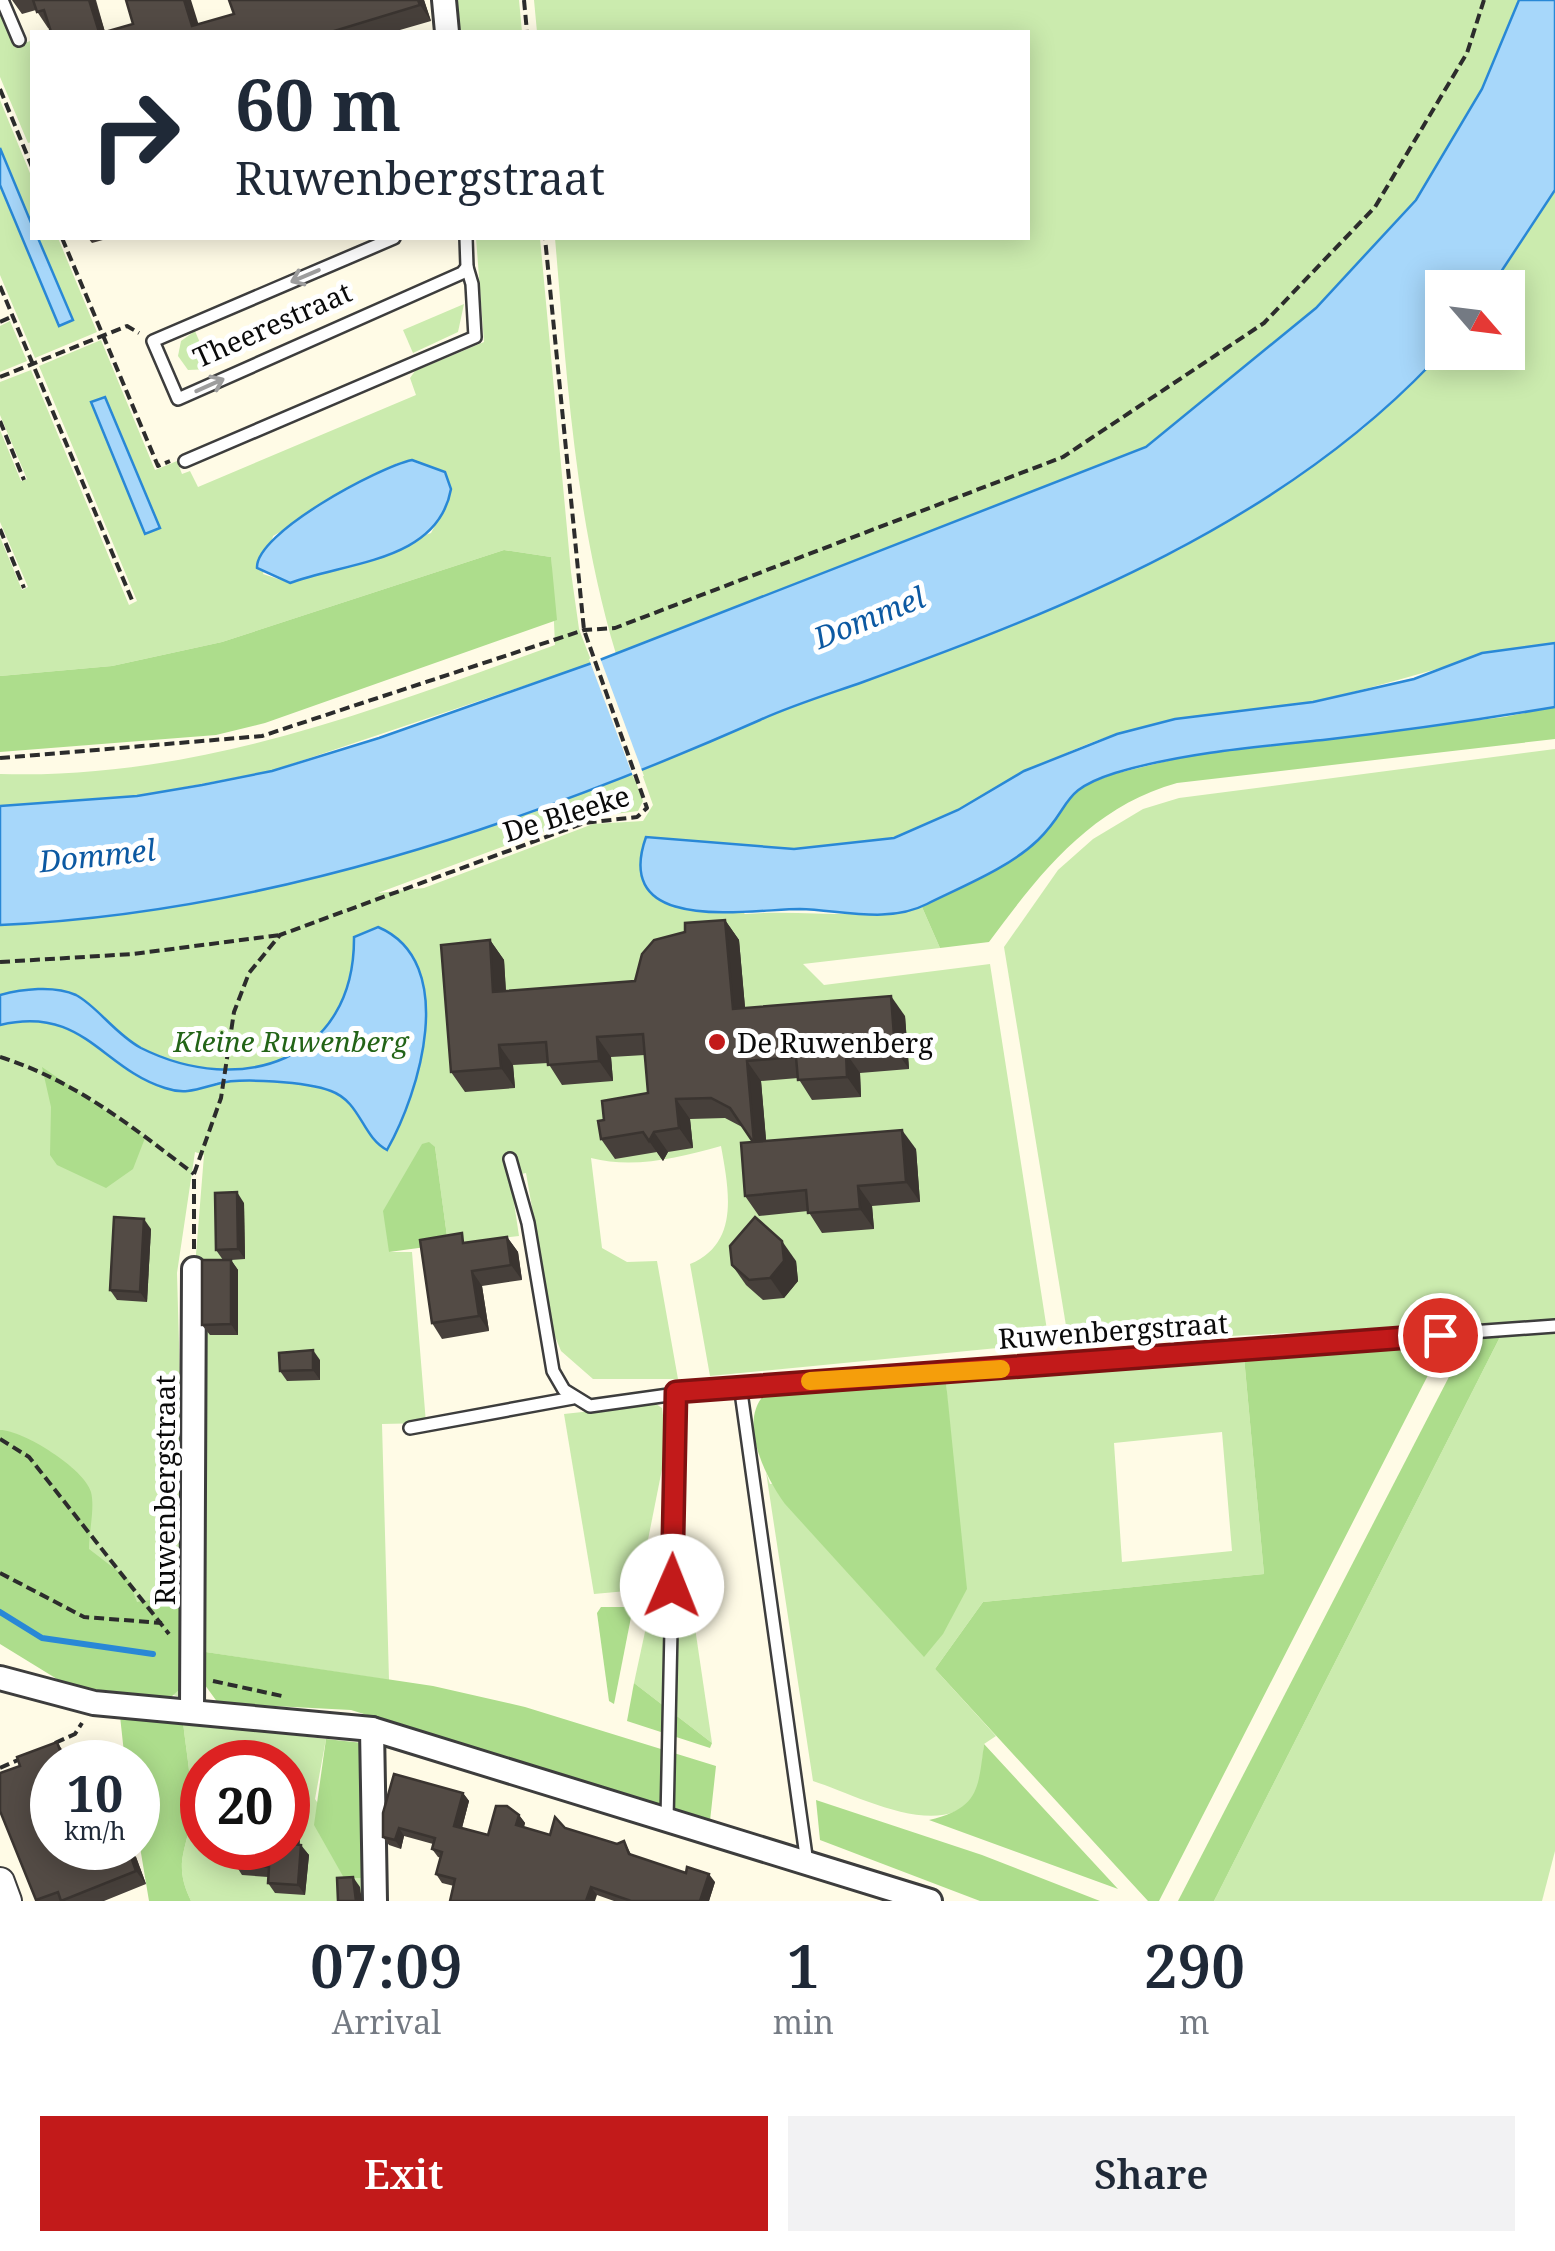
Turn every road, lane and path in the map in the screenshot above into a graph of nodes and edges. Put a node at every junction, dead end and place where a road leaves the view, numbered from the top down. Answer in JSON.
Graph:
{"nodes":[{"id":1,"x":2,"y":0,"type":"edge"},
{"id":2,"x":444,"y":0,"type":"edge"},
{"id":3,"x":524,"y":0,"type":"edge"},
{"id":4,"x":1484,"y":0,"type":"edge"},
{"id":5,"x":447,"y":30,"type":"edge"},
{"id":6,"x":526,"y":30,"type":"edge"},
{"id":7,"x":19,"y":40,"type":"dead end"},
{"id":8,"x":0,"y":89,"type":"edge"},
{"id":9,"x":30,"y":162,"type":"edge"},
{"id":10,"x":63,"y":240,"type":"edge"},
{"id":11,"x":389,"y":240,"type":"edge"},
{"id":12,"x":466,"y":240,"type":"edge"},
{"id":13,"x":545,"y":240,"type":"edge"},
{"id":14,"x":467,"y":268,"type":"junction"},
{"id":15,"x":0,"y":286,"type":"edge"},
{"id":16,"x":13,"y":316,"type":"junction"},
{"id":17,"x":0,"y":322,"type":"edge"},
{"id":18,"x":103,"y":335,"type":"junction"},
{"id":19,"x":153,"y":341,"type":"junction"},
{"id":20,"x":33,"y":363,"type":"junction"},
{"id":21,"x":0,"y":377,"type":"edge"},
{"id":22,"x":0,"y":422,"type":"edge"},
{"id":23,"x":186,"y":461,"type":"joint"},
{"id":24,"x":24,"y":480,"type":"dead end"},
{"id":25,"x":0,"y":530,"type":"edge"},
{"id":26,"x":24,"y":588,"type":"dead end"},
{"id":27,"x":132,"y":600,"type":"dead end"},
{"id":28,"x":584,"y":630,"type":"junction"},
{"id":29,"x":0,"y":758,"type":"edge"},
{"id":30,"x":280,"y":935,"type":"junction"},
{"id":31,"x":0,"y":962,"type":"edge"},
{"id":32,"x":0,"y":1057,"type":"edge"},
{"id":33,"x":510,"y":1160,"type":"dead end"},
{"id":34,"x":194,"y":1174,"type":"junction"},
{"id":35,"x":194,"y":1269,"type":"joint"},
{"id":36,"x":1555,"y":1326,"type":"edge"},
{"id":37,"x":740,"y":1385,"type":"junction"},
{"id":38,"x":676,"y":1392,"type":"junction"},
{"id":39,"x":573,"y":1398,"type":"junction"},
{"id":40,"x":410,"y":1428,"type":"dead end"},
{"id":41,"x":0,"y":1439,"type":"edge"},
{"id":42,"x":0,"y":1573,"type":"edge"},
{"id":43,"x":162,"y":1623,"type":"junction"},
{"id":44,"x":170,"y":1636,"type":"dead end"},
{"id":45,"x":0,"y":1678,"type":"edge"},
{"id":46,"x":94,"y":1702,"type":"junction"},
{"id":47,"x":192,"y":1710,"type":"junction"},
{"id":48,"x":372,"y":1729,"type":"junction"},
{"id":49,"x":62,"y":1740,"type":"edge"},
{"id":50,"x":30,"y":1754,"type":"edge"},
{"id":51,"x":0,"y":1768,"type":"edge"},
{"id":52,"x":667,"y":1820,"type":"junction"},
{"id":53,"x":806,"y":1862,"type":"junction"},
{"id":54,"x":0,"y":1882,"type":"edge"},
{"id":55,"x":6,"y":1901,"type":"edge"},
{"id":56,"x":375,"y":1901,"type":"edge"},
{"id":57,"x":930,"y":1901,"type":"edge"}],
"edges":[{"from":1,"to":7,"type":"lane"},
{"from":2,"to":5,"type":"street"},
{"from":3,"to":6,"type":"path"},
{"from":4,"to":28,"type":"path"},
{"from":8,"to":9,"type":"path"},
{"from":10,"to":18,"type":"path"},
{"from":11,"to":19,"type":"lane","name":"Theerestraat","one_way":true},
{"from":12,"to":14,"type":"lane"},
{"from":13,"to":28,"type":"path","name":"De Bleeke"},
{"from":19,"to":14,"type":"lane","name":"Theerestraat","one_way":true},
{"from":14,"to":23,"type":"lane"},
{"from":15,"to":16,"type":"path"},
{"from":16,"to":17,"type":"path"},
{"from":16,"to":20,"type":"path"},
{"from":18,"to":19,"type":"path"},
{"from":18,"to":20,"type":"path"},
{"from":18,"to":23,"type":"path"},
{"from":20,"to":21,"type":"path"},
{"from":20,"to":27,"type":"path"},
{"from":22,"to":24,"type":"path"},
{"from":25,"to":26,"type":"path"},
{"from":28,"to":29,"type":"path"},
{"from":28,"to":30,"type":"path","name":"De Bleeke"},
{"from":30,"to":31,"type":"path"},
{"from":30,"to":34,"type":"path"},
{"from":32,"to":34,"type":"path"},
{"from":33,"to":39,"type":"lane"},
{"from":34,"to":35,"type":"path"},
{"from":35,"to":47,"type":"street","name":"Ruwenbergstraat"},
{"from":36,"to":37,"type":"lane","name":"Ruwenbergstraat"},
{"from":37,"to":38,"type":"lane","name":"Ruwenbergstraat"},
{"from":37,"to":53,"type":"lane"},
{"from":38,"to":39,"type":"lane","name":"Ruwenbergstraat"},
{"from":38,"to":52,"type":"lane"},
{"from":39,"to":40,"type":"lane"},
{"from":41,"to":43,"type":"path"},
{"from":42,"to":43,"type":"path"},
{"from":43,"to":44,"type":"path"},
{"from":45,"to":46,"type":"street"},
{"from":46,"to":47,"type":"street"},
{"from":46,"to":49,"type":"path"},
{"from":47,"to":48,"type":"street"},
{"from":48,"to":52,"type":"street"},
{"from":48,"to":56,"type":"street"},
{"from":50,"to":51,"type":"path"},
{"from":52,"to":53,"type":"street"},
{"from":53,"to":57,"type":"street"},
{"from":54,"to":55,"type":"street"}]}
